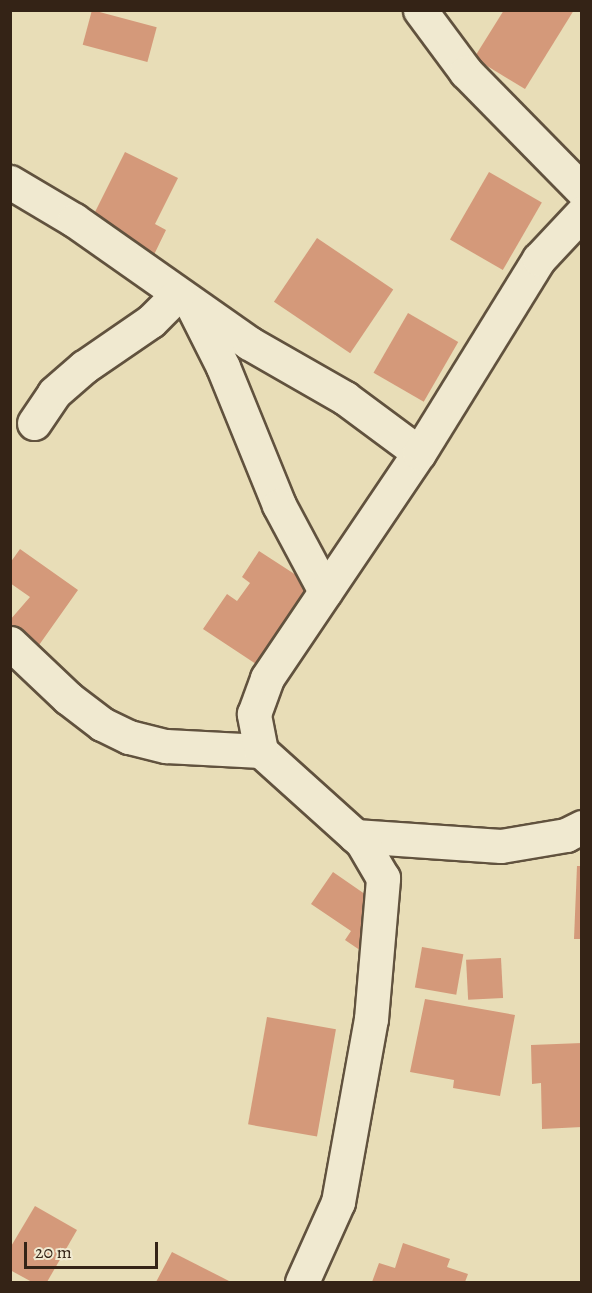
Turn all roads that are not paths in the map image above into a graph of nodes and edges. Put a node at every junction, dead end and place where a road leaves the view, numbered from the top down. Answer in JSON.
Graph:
{"nodes":[{"id":1,"x":420,"y":10,"type":"edge"},
{"id":2,"x":10,"y":182,"type":"edge"},
{"id":3,"x":582,"y":190,"type":"edge"},
{"id":4,"x":582,"y":213,"type":"edge"},
{"id":5,"x":185,"y":299,"type":"junction"},
{"id":6,"x":34,"y":423,"type":"dead end"},
{"id":7,"x":419,"y":453,"type":"junction"},
{"id":8,"x":325,"y":591,"type":"junction"},
{"id":9,"x":10,"y":643,"type":"edge"},
{"id":10,"x":261,"y":751,"type":"junction"},
{"id":11,"x":582,"y":827,"type":"edge"},
{"id":12,"x":355,"y":836,"type":"junction"},
{"id":13,"x":302,"y":1282,"type":"edge"}],
"edges":[{"from":1,"to":3,"type":"street"},
{"from":2,"to":5,"type":"street"},
{"from":4,"to":7,"type":"street"},
{"from":5,"to":6,"type":"street"},
{"from":5,"to":7,"type":"street"},
{"from":5,"to":8,"type":"street"},
{"from":7,"to":8,"type":"street"},
{"from":8,"to":10,"type":"street"},
{"from":9,"to":10,"type":"street"},
{"from":10,"to":12,"type":"street"},
{"from":11,"to":12,"type":"street"},
{"from":12,"to":13,"type":"street"}]}
